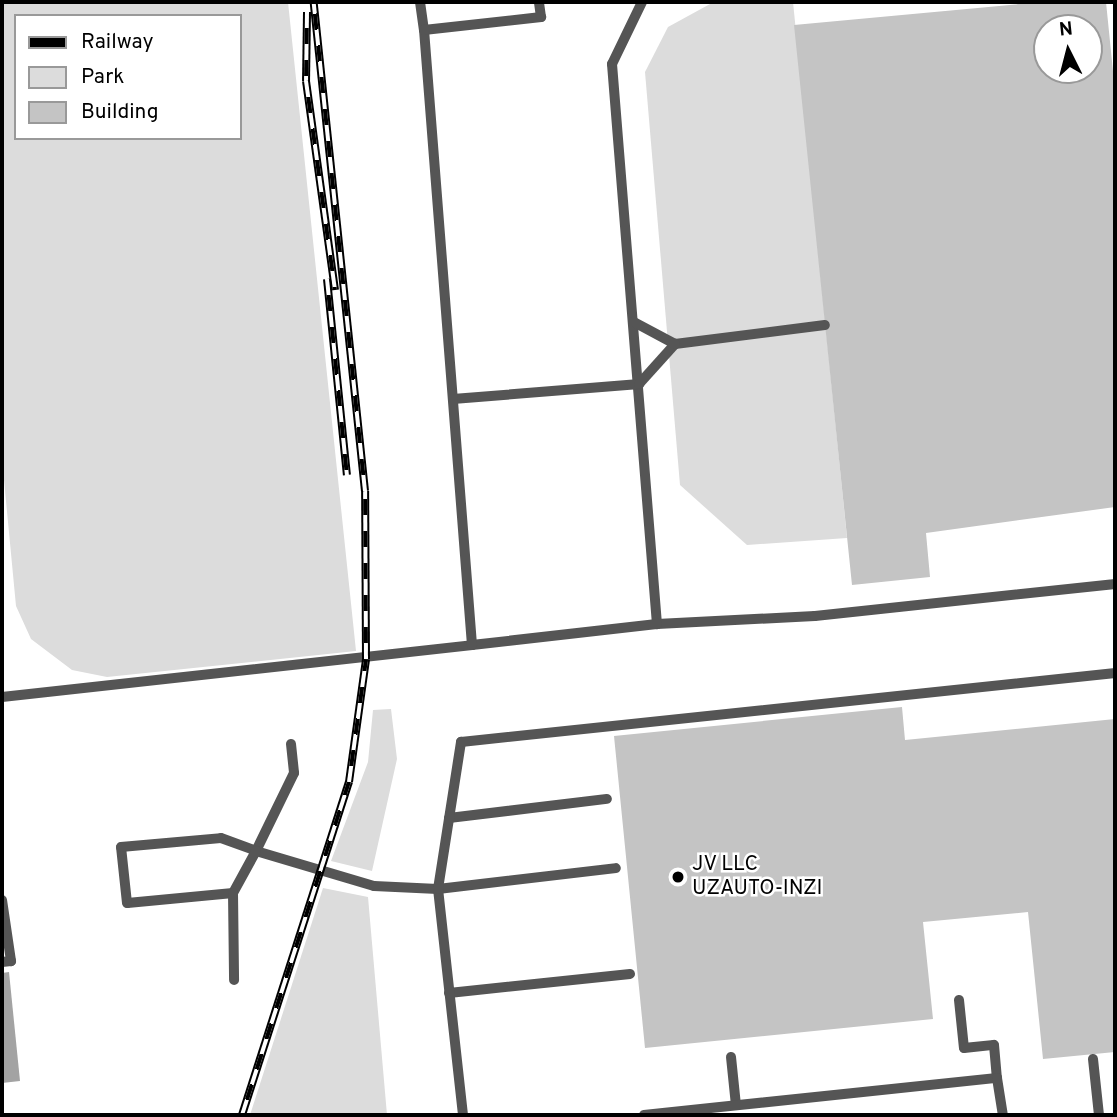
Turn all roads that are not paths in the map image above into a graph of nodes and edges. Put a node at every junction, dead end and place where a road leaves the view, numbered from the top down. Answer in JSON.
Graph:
{"nodes":[{"id":1,"x":420,"y":2,"type":"edge"},
{"id":2,"x":540,"y":2,"type":"edge"},
{"id":3,"x":642,"y":2,"type":"edge"},
{"id":4,"x":424,"y":30,"type":"junction"},
{"id":5,"x":634,"y":322,"type":"junction"},
{"id":6,"x":825,"y":325,"type":"dead end"},
{"id":7,"x":675,"y":344,"type":"junction"},
{"id":8,"x":639,"y":384,"type":"junction"},
{"id":9,"x":453,"y":399,"type":"junction"},
{"id":10,"x":1115,"y":584,"type":"edge"},
{"id":11,"x":657,"y":624,"type":"junction"},
{"id":12,"x":472,"y":645,"type":"junction"},
{"id":13,"x":1115,"y":673,"type":"edge"},
{"id":14,"x":2,"y":696,"type":"edge"},
{"id":15,"x":291,"y":744,"type":"dead end"},
{"id":16,"x":607,"y":799,"type":"dead end"},
{"id":17,"x":449,"y":818,"type":"junction"},
{"id":18,"x":256,"y":851,"type":"junction"},
{"id":19,"x":616,"y":869,"type":"dead end"},
{"id":20,"x":438,"y":889,"type":"junction"},
{"id":21,"x":233,"y":892,"type":"junction"},
{"id":22,"x":2,"y":900,"type":"edge"},
{"id":23,"x":2,"y":962,"type":"edge"},
{"id":24,"x":630,"y":974,"type":"dead end"},
{"id":25,"x":234,"y":980,"type":"dead end"},
{"id":26,"x":449,"y":993,"type":"junction"},
{"id":27,"x":959,"y":1000,"type":"dead end"},
{"id":28,"x":731,"y":1057,"type":"dead end"},
{"id":29,"x":1093,"y":1059,"type":"dead end"},
{"id":30,"x":997,"y":1078,"type":"junction"},
{"id":31,"x":736,"y":1105,"type":"junction"},
{"id":32,"x":463,"y":1115,"type":"edge"},
{"id":33,"x":644,"y":1115,"type":"edge"},
{"id":34,"x":1003,"y":1115,"type":"edge"},
{"id":35,"x":1099,"y":1115,"type":"edge"}],
"edges":[{"from":1,"to":4,"type":"lane"},
{"from":2,"to":4,"type":"lane"},
{"from":3,"to":5,"type":"lane"},
{"from":4,"to":9,"type":"lane"},
{"from":5,"to":7,"type":"lane"},
{"from":5,"to":8,"type":"lane"},
{"from":6,"to":7,"type":"lane"},
{"from":7,"to":8,"type":"lane"},
{"from":8,"to":9,"type":"lane"},
{"from":8,"to":11,"type":"lane"},
{"from":9,"to":12,"type":"lane"},
{"from":10,"to":11,"type":"lane"},
{"from":11,"to":12,"type":"lane"},
{"from":12,"to":14,"type":"lane"},
{"from":13,"to":17,"type":"lane"},
{"from":15,"to":18,"type":"lane"},
{"from":16,"to":17,"type":"lane"},
{"from":17,"to":20,"type":"lane"},
{"from":18,"to":20,"type":"lane"},
{"from":18,"to":21,"type":"lane"},
{"from":18,"to":21,"type":"lane"},
{"from":19,"to":20,"type":"lane"},
{"from":20,"to":26,"type":"lane"},
{"from":21,"to":25,"type":"lane"},
{"from":22,"to":23,"type":"lane"},
{"from":24,"to":26,"type":"lane"},
{"from":26,"to":32,"type":"lane"},
{"from":27,"to":30,"type":"lane"},
{"from":28,"to":31,"type":"lane"},
{"from":29,"to":35,"type":"lane"},
{"from":30,"to":31,"type":"lane"},
{"from":30,"to":34,"type":"lane"},
{"from":31,"to":33,"type":"lane"}]}
